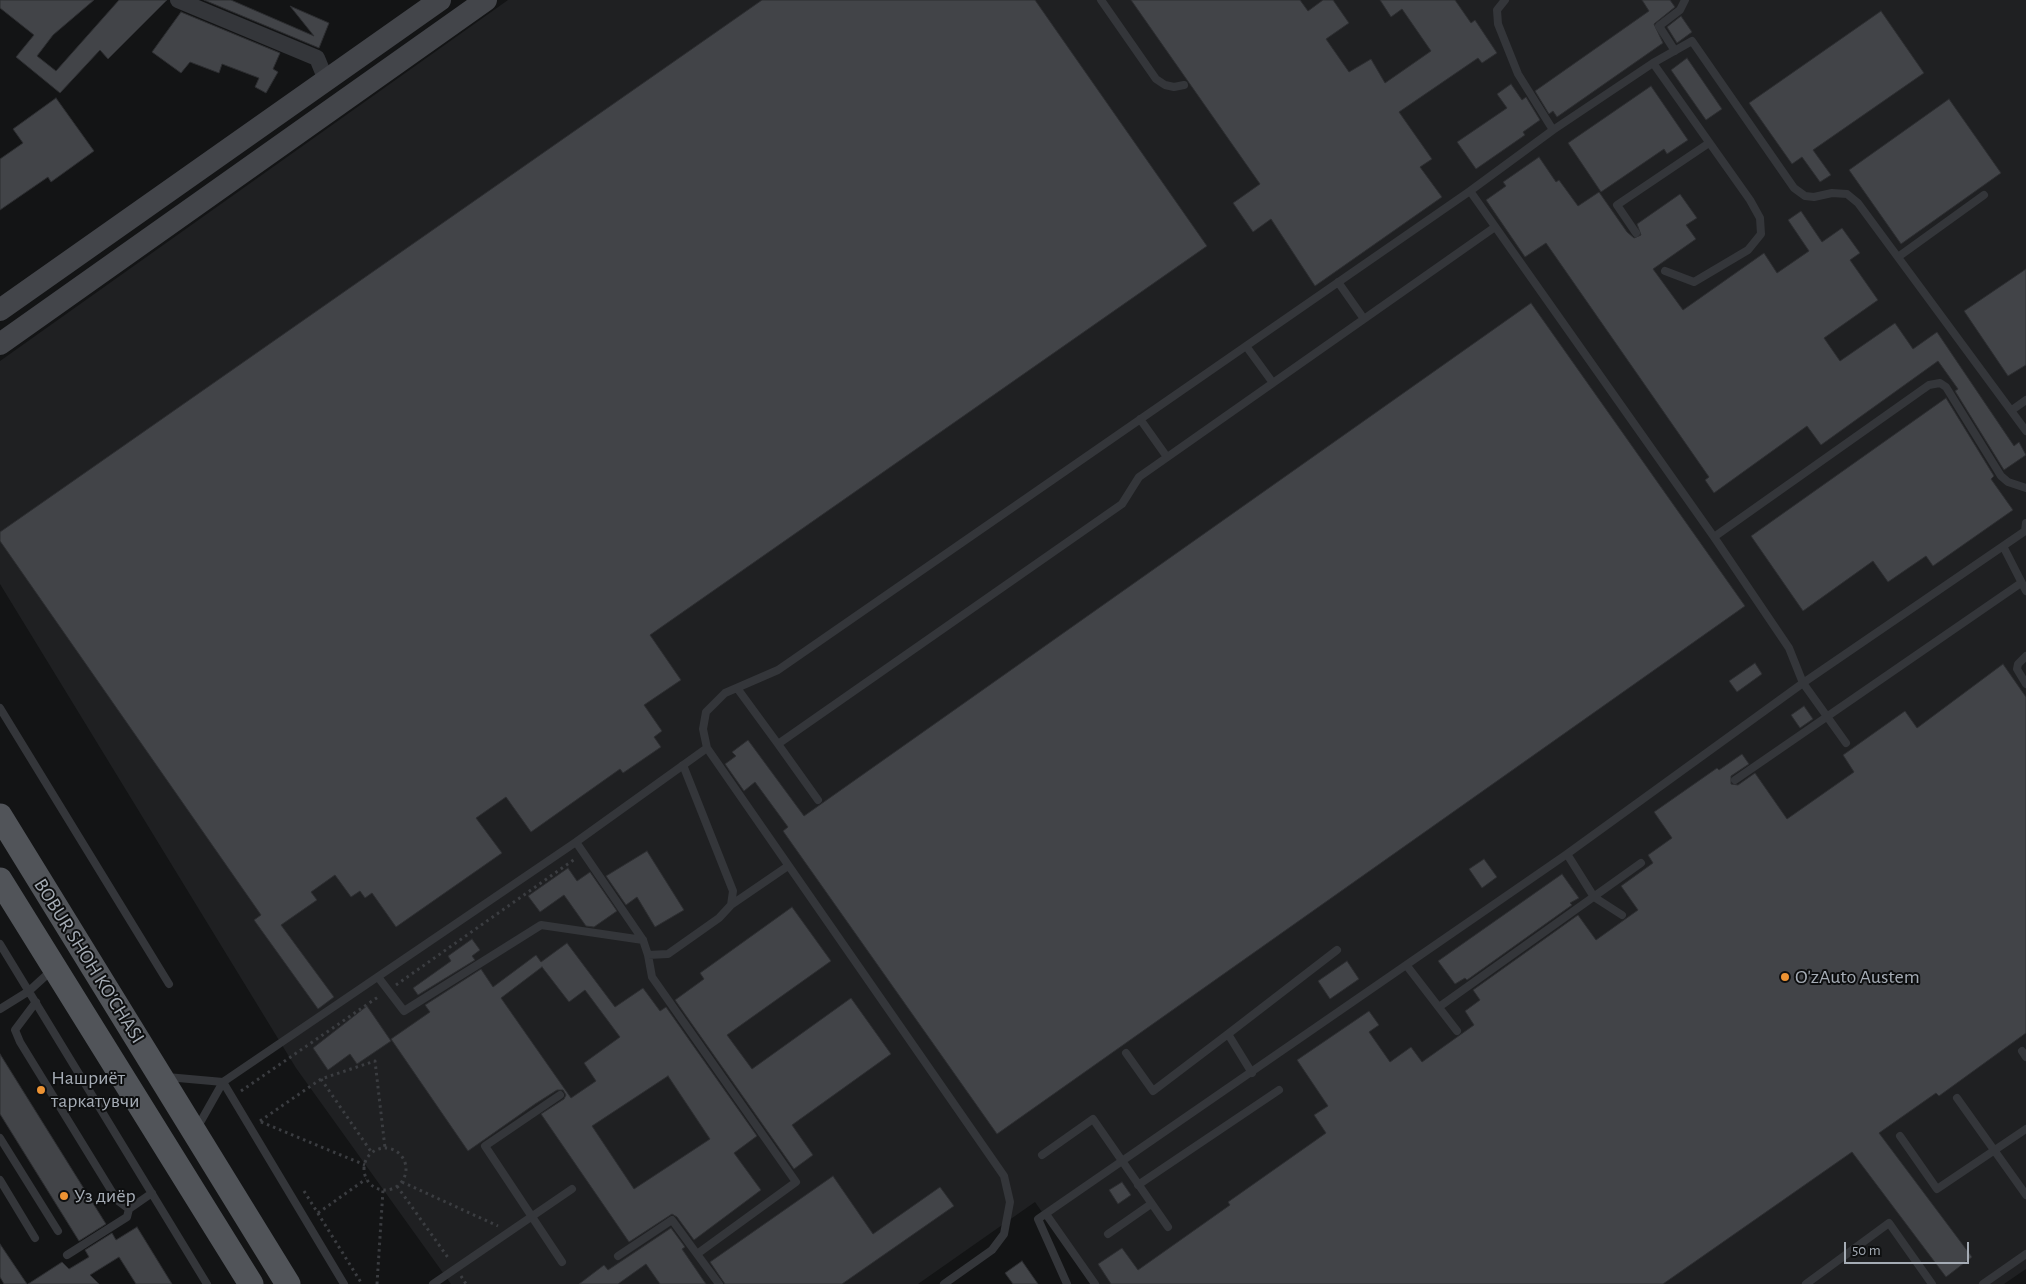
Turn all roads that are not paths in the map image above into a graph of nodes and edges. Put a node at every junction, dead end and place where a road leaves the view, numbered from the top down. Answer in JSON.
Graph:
{"nodes":[{"id":1,"x":178,"y":0,"type":"edge"},
{"id":2,"x":440,"y":0,"type":"edge"},
{"id":3,"x":486,"y":0,"type":"edge"},
{"id":4,"x":1101,"y":0,"type":"edge"},
{"id":5,"x":1505,"y":0,"type":"edge"},
{"id":6,"x":1685,"y":0,"type":"edge"},
{"id":7,"x":1674,"y":51,"type":"junction"},
{"id":8,"x":1653,"y":63,"type":"junction"},
{"id":9,"x":326,"y":80,"type":"junction"},
{"id":10,"x":1184,"y":86,"type":"dead end"},
{"id":11,"x":306,"y":94,"type":"junction"},
{"id":12,"x":322,"y":116,"type":"junction"},
{"id":13,"x":1553,"y":130,"type":"junction"},
{"id":14,"x":1709,"y":143,"type":"junction"},
{"id":15,"x":1470,"y":191,"type":"junction"},
{"id":16,"x":1984,"y":195,"type":"dead end"},
{"id":17,"x":1495,"y":227,"type":"junction"},
{"id":18,"x":1636,"y":233,"type":"dead end"},
{"id":19,"x":1898,"y":257,"type":"junction"},
{"id":20,"x":1665,"y":271,"type":"dead end"},
{"id":21,"x":1338,"y":282,"type":"junction"},
{"id":22,"x":0,"y":310,"type":"edge"},
{"id":23,"x":1364,"y":319,"type":"junction"},
{"id":24,"x":0,"y":344,"type":"edge"},
{"id":25,"x":1246,"y":346,"type":"junction"},
{"id":26,"x":1273,"y":383,"type":"junction"},
{"id":27,"x":2026,"y":400,"type":"edge"},
{"id":28,"x":2012,"y":410,"type":"junction"},
{"id":29,"x":1140,"y":419,"type":"junction"},
{"id":30,"x":2026,"y":431,"type":"edge"},
{"id":31,"x":1167,"y":457,"type":"junction"},
{"id":32,"x":2026,"y":488,"type":"edge"},
{"id":33,"x":2026,"y":523,"type":"edge"},
{"id":34,"x":1714,"y":537,"type":"junction"},
{"id":35,"x":2003,"y":546,"type":"junction"},
{"id":36,"x":2021,"y":583,"type":"junction"},
{"id":37,"x":2026,"y":591,"type":"edge"},
{"id":38,"x":2026,"y":656,"type":"edge"},
{"id":39,"x":1803,"y":683,"type":"junction"},
{"id":40,"x":2026,"y":684,"type":"edge"},
{"id":41,"x":736,"y":688,"type":"junction"},
{"id":42,"x":0,"y":708,"type":"edge"},
{"id":43,"x":1827,"y":717,"type":"junction"},
{"id":44,"x":1846,"y":743,"type":"dead end"},
{"id":45,"x":778,"y":744,"type":"junction"},
{"id":46,"x":707,"y":748,"type":"junction"},
{"id":47,"x":683,"y":766,"type":"junction"},
{"id":48,"x":1735,"y":780,"type":"dead end"},
{"id":49,"x":818,"y":800,"type":"dead end"},
{"id":50,"x":0,"y":816,"type":"edge"},
{"id":51,"x":576,"y":842,"type":"junction"},
{"id":52,"x":1567,"y":854,"type":"junction"},
{"id":53,"x":1641,"y":863,"type":"dead end"},
{"id":54,"x":788,"y":866,"type":"junction"},
{"id":55,"x":0,"y":880,"type":"edge"},
{"id":56,"x":1594,"y":897,"type":"junction"},
{"id":57,"x":731,"y":905,"type":"junction"},
{"id":58,"x":1622,"y":915,"type":"dead end"},
{"id":59,"x":643,"y":940,"type":"junction"},
{"id":60,"x":0,"y":944,"type":"edge"},
{"id":61,"x":1338,"y":950,"type":"dead end"},
{"id":62,"x":648,"y":956,"type":"junction"},
{"id":63,"x":1407,"y":966,"type":"junction"},
{"id":64,"x":54,"y":968,"type":"junction"},
{"id":65,"x":378,"y":977,"type":"junction"},
{"id":66,"x":169,"y":984,"type":"dead end"},
{"id":67,"x":29,"y":991,"type":"junction"},
{"id":68,"x":36,"y":1002,"type":"junction"},
{"id":69,"x":1439,"y":1008,"type":"junction"},
{"id":70,"x":0,"y":1009,"type":"edge"},
{"id":71,"x":1457,"y":1031,"type":"dead end"},
{"id":72,"x":1228,"y":1034,"type":"junction"},
{"id":73,"x":1126,"y":1053,"type":"dead end"},
{"id":74,"x":1252,"y":1073,"type":"junction"},
{"id":75,"x":160,"y":1077,"type":"junction"},
{"id":76,"x":223,"y":1082,"type":"junction"},
{"id":77,"x":1279,"y":1090,"type":"dead end"},
{"id":78,"x":560,"y":1094,"type":"dead end"},
{"id":79,"x":1956,"y":1098,"type":"dead end"},
{"id":80,"x":2026,"y":1128,"type":"edge"},
{"id":81,"x":194,"y":1132,"type":"junction"},
{"id":82,"x":1900,"y":1136,"type":"dead end"},
{"id":83,"x":0,"y":1138,"type":"edge"},
{"id":84,"x":1994,"y":1150,"type":"junction"},
{"id":85,"x":1042,"y":1155,"type":"dead end"},
{"id":86,"x":1122,"y":1162,"type":"junction"},
{"id":87,"x":0,"y":1180,"type":"edge"},
{"id":88,"x":1138,"y":1185,"type":"junction"},
{"id":89,"x":572,"y":1189,"type":"dead end"},
{"id":90,"x":152,"y":1194,"type":"junction"},
{"id":91,"x":2026,"y":1195,"type":"edge"},
{"id":92,"x":1151,"y":1204,"type":"junction"},
{"id":93,"x":129,"y":1209,"type":"junction"},
{"id":94,"x":1046,"y":1214,"type":"junction"},
{"id":95,"x":532,"y":1217,"type":"junction"},
{"id":96,"x":1168,"y":1227,"type":"dead end"},
{"id":97,"x":58,"y":1231,"type":"dead end"},
{"id":98,"x":1108,"y":1234,"type":"dead end"},
{"id":99,"x":35,"y":1238,"type":"dead end"},
{"id":100,"x":697,"y":1254,"type":"junction"},
{"id":101,"x":2026,"y":1254,"type":"edge"},
{"id":102,"x":67,"y":1255,"type":"dead end"},
{"id":103,"x":618,"y":1256,"type":"dead end"},
{"id":104,"x":562,"y":1262,"type":"dead end"},
{"id":105,"x":208,"y":1284,"type":"edge"},
{"id":106,"x":251,"y":1284,"type":"edge"},
{"id":107,"x":288,"y":1284,"type":"edge"},
{"id":108,"x":344,"y":1284,"type":"edge"},
{"id":109,"x":433,"y":1284,"type":"edge"},
{"id":110,"x":719,"y":1284,"type":"edge"},
{"id":111,"x":944,"y":1284,"type":"edge"},
{"id":112,"x":1067,"y":1284,"type":"edge"},
{"id":113,"x":1095,"y":1284,"type":"edge"},
{"id":114,"x":1806,"y":1284,"type":"edge"},
{"id":115,"x":1932,"y":1284,"type":"edge"},
{"id":116,"x":1983,"y":1284,"type":"edge"}],
"edges":[{"from":1,"to":9,"type":"street"},
{"from":2,"to":9,"type":"main road"},
{"from":3,"to":12,"type":"main road"},
{"from":4,"to":10,"type":"lane"},
{"from":5,"to":13,"type":"lane"},
{"from":6,"to":7,"type":"lane"},
{"from":7,"to":8,"type":"lane"},
{"from":7,"to":19,"type":"lane"},
{"from":8,"to":13,"type":"lane"},
{"from":8,"to":14,"type":"lane"},
{"from":9,"to":11,"type":"main road"},
{"from":11,"to":12,"type":"main road"},
{"from":11,"to":22,"type":"main road"},
{"from":12,"to":24,"type":"main road"},
{"from":13,"to":15,"type":"lane"},
{"from":14,"to":18,"type":"lane"},
{"from":14,"to":20,"type":"lane"},
{"from":15,"to":17,"type":"lane"},
{"from":15,"to":21,"type":"lane"},
{"from":16,"to":19,"type":"lane"},
{"from":17,"to":23,"type":"lane"},
{"from":17,"to":34,"type":"lane"},
{"from":19,"to":28,"type":"lane"},
{"from":21,"to":23,"type":"lane"},
{"from":21,"to":25,"type":"lane"},
{"from":23,"to":26,"type":"lane"},
{"from":25,"to":26,"type":"lane"},
{"from":25,"to":29,"type":"lane"},
{"from":26,"to":31,"type":"lane"},
{"from":27,"to":28,"type":"lane"},
{"from":28,"to":30,"type":"lane"},
{"from":29,"to":31,"type":"lane"},
{"from":29,"to":41,"type":"lane"},
{"from":31,"to":45,"type":"lane"},
{"from":32,"to":34,"type":"lane"},
{"from":33,"to":35,"type":"lane"},
{"from":34,"to":39,"type":"lane"},
{"from":35,"to":36,"type":"lane"},
{"from":35,"to":39,"type":"lane"},
{"from":36,"to":37,"type":"lane"},
{"from":36,"to":43,"type":"lane"},
{"from":38,"to":40,"type":"lane"},
{"from":39,"to":43,"type":"lane"},
{"from":39,"to":52,"type":"lane"},
{"from":41,"to":45,"type":"lane"},
{"from":41,"to":46,"type":"lane"},
{"from":42,"to":66,"type":"lane"},
{"from":43,"to":44,"type":"lane"},
{"from":43,"to":48,"type":"lane"},
{"from":45,"to":49,"type":"lane"},
{"from":46,"to":47,"type":"lane"},
{"from":46,"to":54,"type":"lane"},
{"from":47,"to":51,"type":"lane"},
{"from":47,"to":57,"type":"lane"},
{"from":50,"to":75,"type":"main road","name":"BOBUR SHOH KO'CHASI"},
{"from":51,"to":59,"type":"lane"},
{"from":51,"to":65,"type":"lane"},
{"from":52,"to":56,"type":"lane"},
{"from":52,"to":63,"type":"lane"},
{"from":53,"to":56,"type":"lane"},
{"from":54,"to":57,"type":"lane"},
{"from":54,"to":111,"type":"lane"},
{"from":55,"to":64,"type":"main road","name":"BOBUR SHOH KO'CHASI"},
{"from":56,"to":58,"type":"lane"},
{"from":56,"to":69,"type":"lane"},
{"from":57,"to":62,"type":"lane"},
{"from":59,"to":62,"type":"lane"},
{"from":59,"to":65,"type":"lane"},
{"from":60,"to":67,"type":"lane"},
{"from":61,"to":72,"type":"lane"},
{"from":62,"to":100,"type":"lane"},
{"from":63,"to":69,"type":"lane"},
{"from":63,"to":74,"type":"lane"},
{"from":64,"to":67,"type":"lane"},
{"from":64,"to":106,"type":"main road","name":"BOBUR SHOH KO'CHASI"},
{"from":65,"to":76,"type":"lane"},
{"from":67,"to":68,"type":"lane"},
{"from":67,"to":70,"type":"lane"},
{"from":68,"to":90,"type":"lane"},
{"from":68,"to":93,"type":"lane"},
{"from":69,"to":71,"type":"lane"},
{"from":72,"to":73,"type":"lane"},
{"from":72,"to":74,"type":"lane"},
{"from":74,"to":86,"type":"lane"},
{"from":75,"to":76,"type":"lane"},
{"from":75,"to":81,"type":"main road","name":"BOBUR SHOH KO'CHASI"},
{"from":76,"to":81,"type":"lane"},
{"from":76,"to":108,"type":"lane"},
{"from":77,"to":88,"type":"lane"},
{"from":78,"to":95,"type":"lane"},
{"from":79,"to":84,"type":"lane"},
{"from":80,"to":84,"type":"lane"},
{"from":81,"to":107,"type":"main road","name":"BOBUR SHOH KO'CHASI"},
{"from":82,"to":84,"type":"lane"},
{"from":83,"to":97,"type":"lane"},
{"from":84,"to":91,"type":"lane"},
{"from":85,"to":86,"type":"lane"},
{"from":86,"to":88,"type":"lane"},
{"from":86,"to":94,"type":"lane"},
{"from":87,"to":99,"type":"lane"},
{"from":88,"to":92,"type":"lane"},
{"from":89,"to":95,"type":"lane"},
{"from":90,"to":93,"type":"lane"},
{"from":90,"to":105,"type":"lane"},
{"from":92,"to":96,"type":"lane"},
{"from":92,"to":98,"type":"lane"},
{"from":93,"to":102,"type":"lane"},
{"from":94,"to":112,"type":"lane"},
{"from":94,"to":113,"type":"lane"},
{"from":95,"to":104,"type":"lane"},
{"from":95,"to":109,"type":"lane"},
{"from":100,"to":103,"type":"lane"},
{"from":100,"to":110,"type":"lane"},
{"from":101,"to":116,"type":"lane"},
{"from":114,"to":115,"type":"lane"}]}
